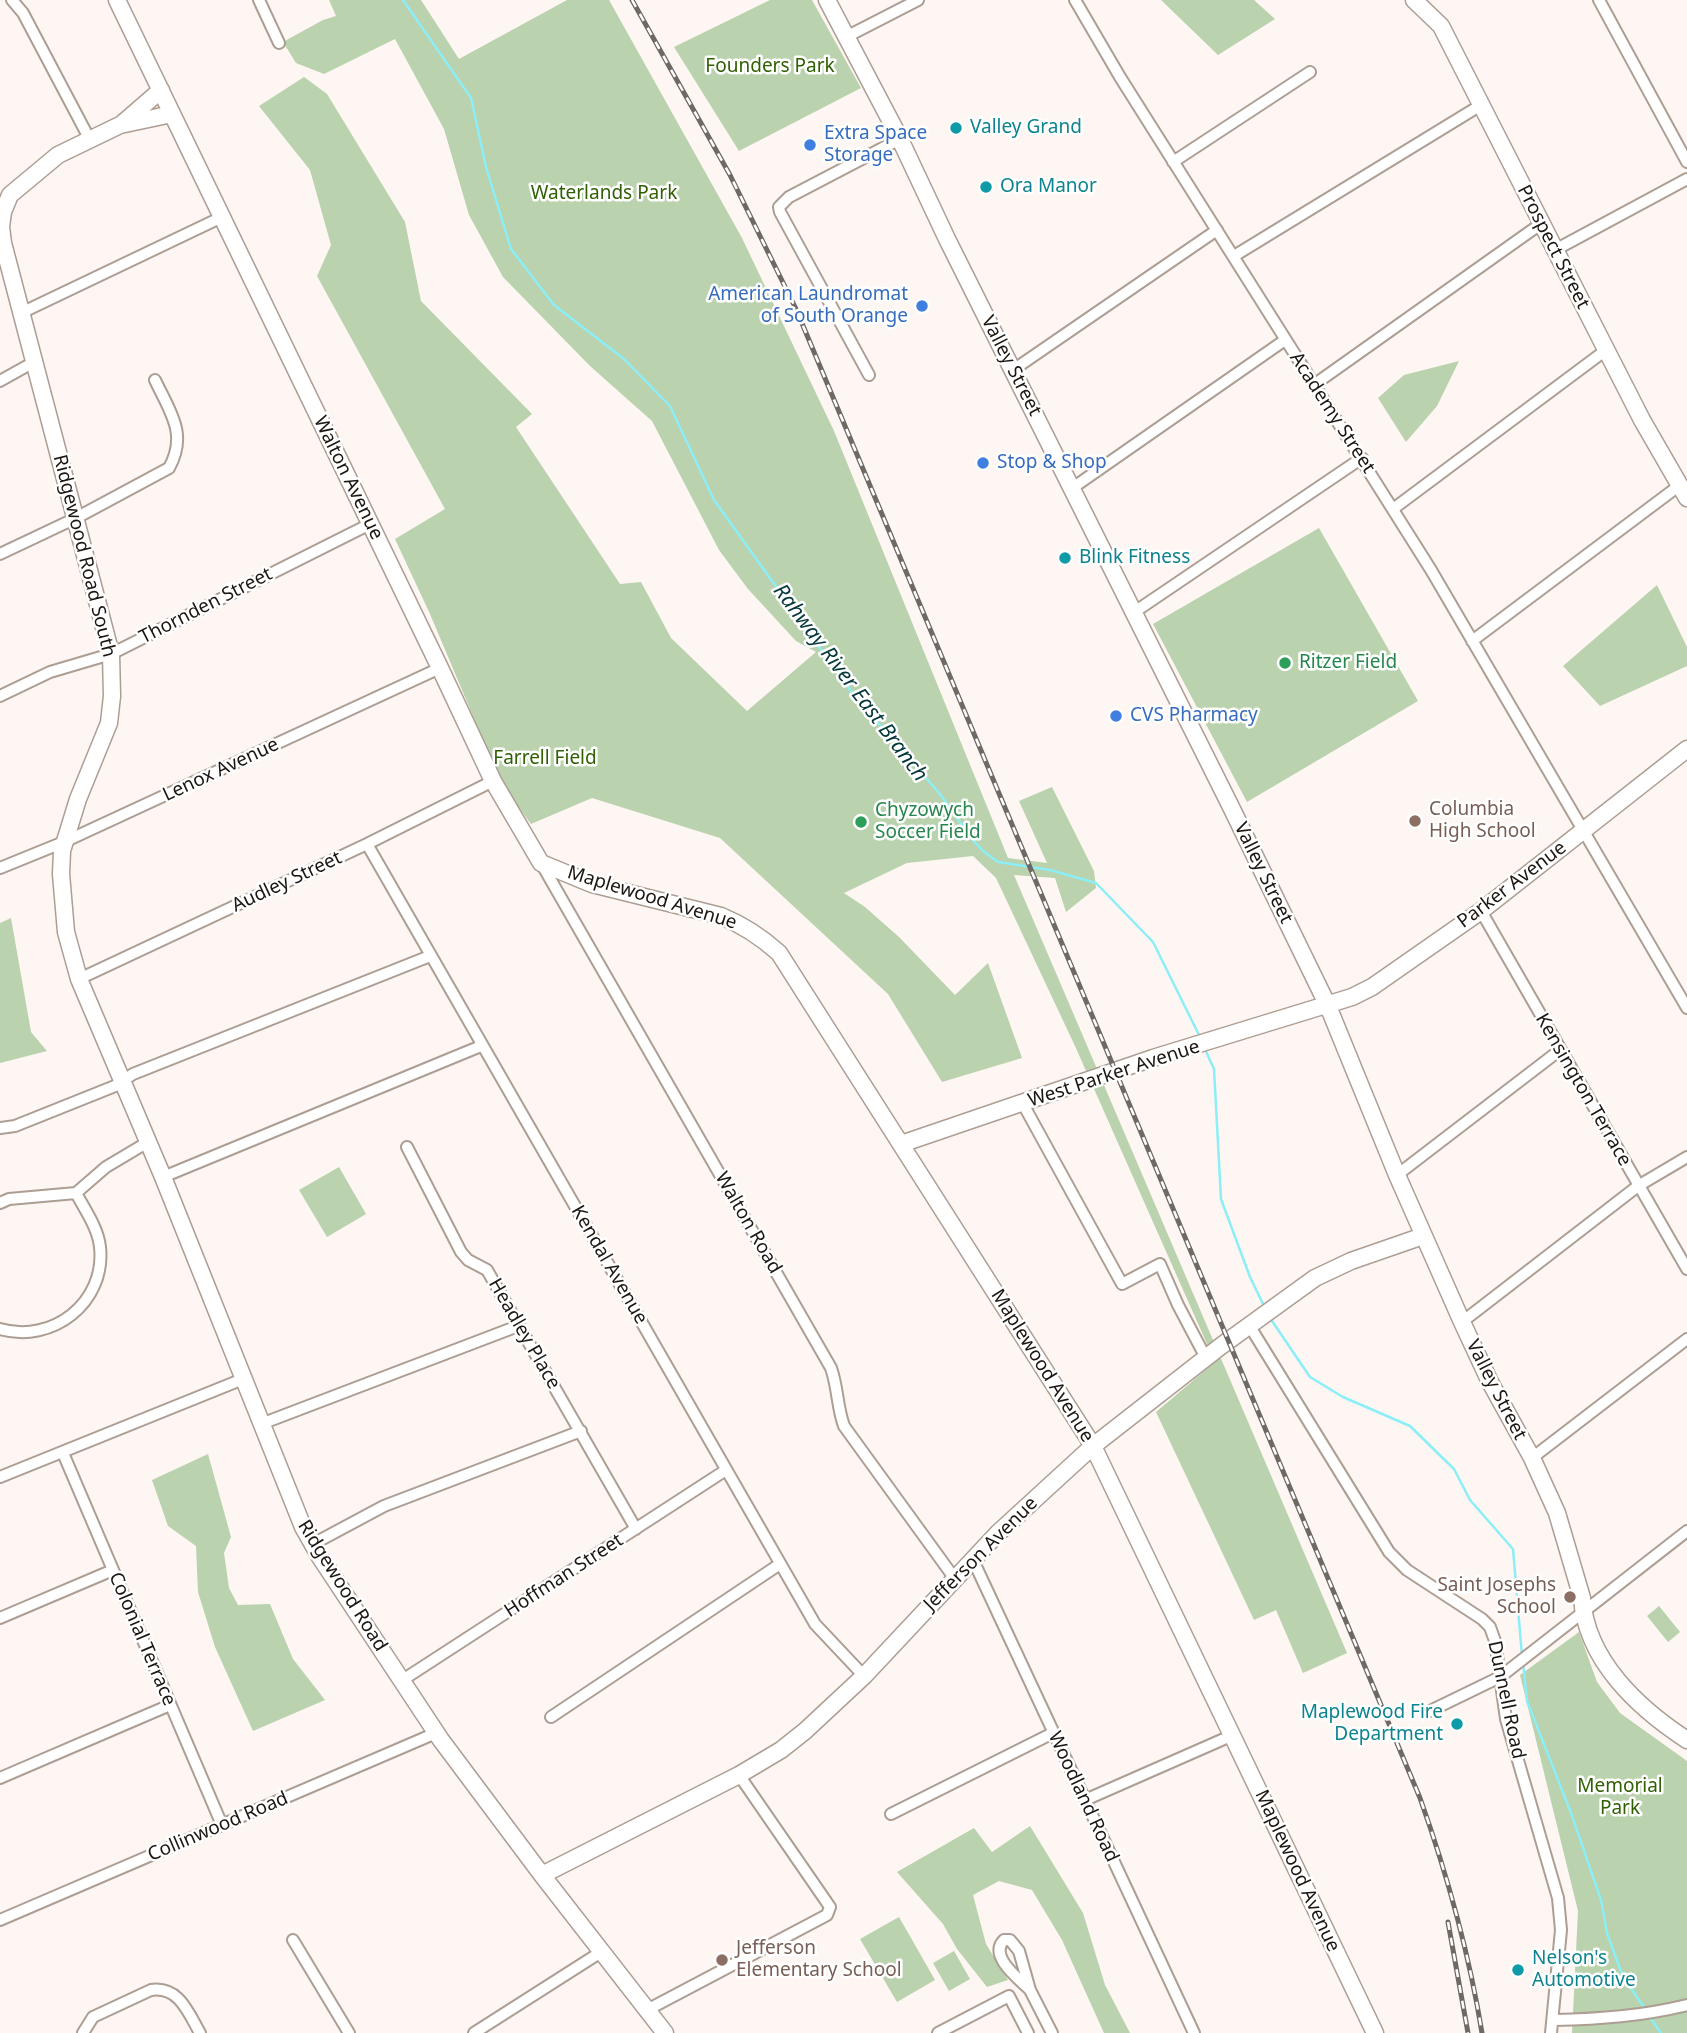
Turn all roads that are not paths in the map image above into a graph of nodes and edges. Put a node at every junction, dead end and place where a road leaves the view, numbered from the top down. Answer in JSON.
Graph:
{"nodes":[{"id":1,"x":12,"y":0,"type":"edge"},
{"id":2,"x":117,"y":0,"type":"edge"},
{"id":3,"x":259,"y":0,"type":"edge"},
{"id":4,"x":827,"y":0,"type":"edge"},
{"id":5,"x":918,"y":0,"type":"edge"},
{"id":6,"x":1075,"y":0,"type":"edge"},
{"id":7,"x":1414,"y":0,"type":"edge"},
{"id":8,"x":1599,"y":0,"type":"edge"},
{"id":9,"x":846,"y":37,"type":"junction"},
{"id":10,"x":279,"y":43,"type":"dead end"},
{"id":11,"x":1310,"y":72,"type":"dead end"},
{"id":12,"x":161,"y":90,"type":"junction"},
{"id":13,"x":1481,"y":105,"type":"junction"},
{"id":14,"x":172,"y":114,"type":"junction"},
{"id":15,"x":120,"y":125,"type":"junction"},
{"id":16,"x":89,"y":138,"type":"junction"},
{"id":17,"x":900,"y":139,"type":"junction"},
{"id":18,"x":1173,"y":162,"type":"junction"},
{"id":19,"x":1687,"y":162,"type":"edge"},
{"id":20,"x":1687,"y":179,"type":"edge"},
{"id":21,"x":5,"y":190,"type":"edge"},
{"id":22,"x":222,"y":217,"type":"junction"},
{"id":23,"x":1542,"y":223,"type":"junction"},
{"id":24,"x":1217,"y":230,"type":"junction"},
{"id":25,"x":1555,"y":250,"type":"junction"},
{"id":26,"x":1234,"y":256,"type":"junction"},
{"id":27,"x":21,"y":313,"type":"junction"},
{"id":28,"x":1285,"y":340,"type":"junction"},
{"id":29,"x":1606,"y":350,"type":"junction"},
{"id":30,"x":34,"y":362,"type":"junction"},
{"id":31,"x":1013,"y":370,"type":"junction"},
{"id":32,"x":869,"y":375,"type":"dead end"},
{"id":33,"x":155,"y":380,"type":"dead end"},
{"id":34,"x":0,"y":381,"type":"edge"},
{"id":35,"x":1315,"y":384,"type":"junction"},
{"id":36,"x":1362,"y":457,"type":"junction"},
{"id":37,"x":1071,"y":489,"type":"junction"},
{"id":38,"x":1683,"y":492,"type":"edge"},
{"id":39,"x":1393,"y":509,"type":"junction"},
{"id":40,"x":76,"y":518,"type":"junction"},
{"id":41,"x":370,"y":524,"type":"junction"},
{"id":42,"x":0,"y":554,"type":"edge"},
{"id":43,"x":1133,"y":613,"type":"junction"},
{"id":44,"x":1472,"y":640,"type":"junction"},
{"id":45,"x":111,"y":654,"type":"junction"},
{"id":46,"x":440,"y":668,"type":"junction"},
{"id":47,"x":0,"y":695,"type":"edge"},
{"id":48,"x":1687,"y":749,"type":"edge"},
{"id":49,"x":493,"y":781,"type":"junction"},
{"id":50,"x":1583,"y":830,"type":"junction"},
{"id":51,"x":64,"y":842,"type":"junction"},
{"id":52,"x":367,"y":844,"type":"junction"},
{"id":53,"x":541,"y":863,"type":"junction"},
{"id":54,"x":0,"y":868,"type":"edge"},
{"id":55,"x":1481,"y":911,"type":"junction"},
{"id":56,"x":430,"y":956,"type":"junction"},
{"id":57,"x":79,"y":979,"type":"junction"},
{"id":58,"x":1682,"y":988,"type":"edge"},
{"id":59,"x":1328,"y":1006,"type":"junction"},
{"id":60,"x":1687,"y":1009,"type":"edge"},
{"id":61,"x":106,"y":1041,"type":"joint"},
{"id":62,"x":481,"y":1046,"type":"junction"},
{"id":63,"x":1560,"y":1050,"type":"junction"},
{"id":64,"x":122,"y":1081,"type":"junction"},
{"id":65,"x":1023,"y":1104,"type":"junction"},
{"id":66,"x":0,"y":1128,"type":"edge"},
{"id":67,"x":148,"y":1142,"type":"junction"},
{"id":68,"x":901,"y":1144,"type":"junction"},
{"id":69,"x":407,"y":1147,"type":"dead end"},
{"id":70,"x":1687,"y":1157,"type":"edge"},
{"id":71,"x":1397,"y":1175,"type":"junction"},
{"id":72,"x":163,"y":1177,"type":"junction"},
{"id":73,"x":1638,"y":1186,"type":"junction"},
{"id":74,"x":76,"y":1193,"type":"junction"},
{"id":75,"x":0,"y":1203,"type":"edge"},
{"id":76,"x":1423,"y":1236,"type":"junction"},
{"id":77,"x":1687,"y":1269,"type":"edge"},
{"id":78,"x":1262,"y":1315,"type":"junction"},
{"id":79,"x":1462,"y":1322,"type":"junction"},
{"id":80,"x":518,"y":1326,"type":"junction"},
{"id":81,"x":0,"y":1329,"type":"edge"},
{"id":82,"x":1687,"y":1339,"type":"edge"},
{"id":83,"x":1206,"y":1357,"type":"junction"},
{"id":84,"x":243,"y":1379,"type":"junction"},
{"id":85,"x":261,"y":1424,"type":"junction"},
{"id":86,"x":581,"y":1431,"type":"junction"},
{"id":87,"x":1093,"y":1446,"type":"junction"},
{"id":88,"x":63,"y":1453,"type":"junction"},
{"id":89,"x":1532,"y":1458,"type":"junction"},
{"id":90,"x":726,"y":1470,"type":"junction"},
{"id":91,"x":0,"y":1477,"type":"edge"},
{"id":92,"x":636,"y":1529,"type":"junction"},
{"id":93,"x":1687,"y":1531,"type":"edge"},
{"id":94,"x":313,"y":1544,"type":"junction"},
{"id":95,"x":973,"y":1560,"type":"junction"},
{"id":96,"x":780,"y":1564,"type":"junction"},
{"id":97,"x":113,"y":1570,"type":"junction"},
{"id":98,"x":955,"y":1579,"type":"junction"},
{"id":99,"x":1583,"y":1612,"type":"junction"},
{"id":100,"x":0,"y":1618,"type":"edge"},
{"id":101,"x":864,"y":1676,"type":"junction"},
{"id":102,"x":1500,"y":1677,"type":"junction"},
{"id":103,"x":401,"y":1681,"type":"junction"},
{"id":104,"x":170,"y":1705,"type":"junction"},
{"id":105,"x":1430,"y":1712,"type":"dead end"},
{"id":106,"x":551,"y":1717,"type":"dead end"},
{"id":107,"x":436,"y":1733,"type":"junction"},
{"id":108,"x":1053,"y":1733,"type":"junction"},
{"id":109,"x":1233,"y":1735,"type":"junction"},
{"id":110,"x":1687,"y":1740,"type":"edge"},
{"id":111,"x":739,"y":1775,"type":"junction"},
{"id":112,"x":0,"y":1778,"type":"edge"},
{"id":113,"x":1085,"y":1800,"type":"junction"},
{"id":114,"x":891,"y":1814,"type":"dead end"},
{"id":115,"x":222,"y":1825,"type":"junction"},
{"id":116,"x":542,"y":1875,"type":"junction"},
{"id":117,"x":0,"y":1920,"type":"edge"},
{"id":118,"x":293,"y":1941,"type":"dead end"},
{"id":119,"x":601,"y":1952,"type":"junction"},
{"id":120,"x":1030,"y":1990,"type":"dead end"},
{"id":121,"x":1687,"y":2005,"type":"edge"},
{"id":122,"x":647,"y":2010,"type":"junction"},
{"id":123,"x":1554,"y":2020,"type":"junction"},
{"id":124,"x":83,"y":2033,"type":"edge"},
{"id":125,"x":200,"y":2033,"type":"edge"},
{"id":126,"x":349,"y":2033,"type":"edge"},
{"id":127,"x":474,"y":2033,"type":"edge"},
{"id":128,"x":665,"y":2033,"type":"edge"},
{"id":129,"x":938,"y":2033,"type":"edge"},
{"id":130,"x":1028,"y":2033,"type":"edge"},
{"id":131,"x":1052,"y":2033,"type":"edge"},
{"id":132,"x":1194,"y":2033,"type":"edge"},
{"id":133,"x":1375,"y":2033,"type":"edge"},
{"id":134,"x":1551,"y":2033,"type":"edge"}],
"edges":[{"from":1,"to":16,"type":"street"},
{"from":2,"to":12,"type":"street","name":"Walton Avenue"},
{"from":3,"to":10,"type":"street"},
{"from":4,"to":9,"type":"street","name":"Valley Street"},
{"from":5,"to":9,"type":"street"},
{"from":6,"to":18,"type":"street","name":"Academy Street"},
{"from":7,"to":13,"type":"street","name":"Prospect Street"},
{"from":8,"to":19,"type":"street"},
{"from":9,"to":17,"type":"street","name":"Valley Street"},
{"from":11,"to":18,"type":"street"},
{"from":12,"to":14,"type":"street","name":"Walton Avenue"},
{"from":12,"to":15,"type":"street","name":"Ridgewood Road South"},
{"from":13,"to":23,"type":"street","name":"Prospect Street"},
{"from":13,"to":26,"type":"street"},
{"from":14,"to":15,"type":"street","name":"Ridgewood Road South"},
{"from":14,"to":22,"type":"street","name":"Walton Avenue"},
{"from":15,"to":16,"type":"street","name":"Ridgewood Road South"},
{"from":16,"to":21,"type":"street","name":"Ridgewood Road South"},
{"from":17,"to":31,"type":"street","name":"Valley Street"},
{"from":17,"to":32,"type":"street"},
{"from":18,"to":24,"type":"street","name":"Academy Street"},
{"from":20,"to":25,"type":"street"},
{"from":21,"to":27,"type":"street","name":"Ridgewood Road South"},
{"from":22,"to":27,"type":"street"},
{"from":22,"to":41,"type":"street","name":"Walton Avenue"},
{"from":23,"to":25,"type":"street","name":"Prospect Street"},
{"from":23,"to":35,"type":"street"},
{"from":24,"to":26,"type":"street","name":"Academy Street"},
{"from":24,"to":31,"type":"street"},
{"from":25,"to":29,"type":"street","name":"Prospect Street"},
{"from":26,"to":28,"type":"street","name":"Academy Street"},
{"from":27,"to":30,"type":"street","name":"Ridgewood Road South"},
{"from":28,"to":35,"type":"street","name":"Academy Street"},
{"from":28,"to":37,"type":"street"},
{"from":29,"to":38,"type":"street","name":"Prospect Street"},
{"from":29,"to":39,"type":"street"},
{"from":30,"to":34,"type":"street"},
{"from":30,"to":40,"type":"street","name":"Ridgewood Road South"},
{"from":31,"to":37,"type":"street","name":"Valley Street"},
{"from":33,"to":40,"type":"street"},
{"from":35,"to":36,"type":"street","name":"Academy Street"},
{"from":36,"to":39,"type":"street","name":"Academy Street"},
{"from":36,"to":43,"type":"street"},
{"from":37,"to":43,"type":"street","name":"Valley Street"},
{"from":38,"to":44,"type":"street"},
{"from":39,"to":44,"type":"street","name":"Academy Street"},
{"from":40,"to":42,"type":"street"},
{"from":40,"to":45,"type":"street","name":"Ridgewood Road South"},
{"from":41,"to":45,"type":"street","name":"Thornden Street"},
{"from":41,"to":46,"type":"street","name":"Walton Avenue"},
{"from":43,"to":59,"type":"street","name":"Valley Street"},
{"from":44,"to":50,"type":"street","name":"Academy Street"},
{"from":45,"to":47,"type":"street","name":"Thornden Street"},
{"from":45,"to":51,"type":"street","name":"Ridgewood Road South"},
{"from":46,"to":49,"type":"street","name":"Walton Avenue"},
{"from":46,"to":51,"type":"street","name":"Lenox Avenue"},
{"from":48,"to":50,"type":"street","name":"Parker Avenue"},
{"from":49,"to":52,"type":"street","name":"Audley Street"},
{"from":49,"to":53,"type":"street","name":"Walton Avenue"},
{"from":50,"to":55,"type":"street","name":"Parker Avenue"},
{"from":50,"to":58,"type":"street","name":"Academy Street"},
{"from":51,"to":54,"type":"street","name":"Lenox Avenue"},
{"from":51,"to":57,"type":"street","name":"Ridgewood Road South"},
{"from":52,"to":56,"type":"street","name":"Kendal Avenue"},
{"from":52,"to":57,"type":"street","name":"Audley Street"},
{"from":53,"to":68,"type":"street","name":"Maplewood Avenue"},
{"from":53,"to":98,"type":"street","name":"Walton Road"},
{"from":55,"to":59,"type":"street","name":"Parker Avenue"},
{"from":55,"to":63,"type":"street","name":"Kensington Terrace"},
{"from":56,"to":62,"type":"street","name":"Kendal Avenue"},
{"from":56,"to":64,"type":"street"},
{"from":57,"to":61,"type":"street","name":"Ridgewood Road South"},
{"from":58,"to":60,"type":"street","name":"Academy Street"},
{"from":59,"to":65,"type":"street","name":"West Parker Avenue"},
{"from":59,"to":71,"type":"street","name":"Valley Street"},
{"from":61,"to":64,"type":"street","name":"Ridgewood Road"},
{"from":62,"to":72,"type":"street"},
{"from":62,"to":90,"type":"street","name":"Kendal Avenue"},
{"from":63,"to":71,"type":"street"},
{"from":63,"to":73,"type":"street","name":"Kensington Terrace"},
{"from":64,"to":66,"type":"street"},
{"from":64,"to":67,"type":"street","name":"Ridgewood Road"},
{"from":65,"to":68,"type":"street","name":"West Parker Avenue"},
{"from":65,"to":83,"type":"street"},
{"from":67,"to":72,"type":"street","name":"Ridgewood Road"},
{"from":67,"to":74,"type":"street"},
{"from":68,"to":87,"type":"street","name":"Maplewood Avenue"},
{"from":69,"to":80,"type":"street","name":"Headley Place"},
{"from":70,"to":73,"type":"street"},
{"from":71,"to":76,"type":"street","name":"Valley Street"},
{"from":72,"to":84,"type":"street","name":"Ridgewood Road"},
{"from":73,"to":77,"type":"street","name":"Kensington Terrace"},
{"from":73,"to":79,"type":"street"},
{"from":74,"to":75,"type":"street"},
{"from":74,"to":81,"type":"street"},
{"from":76,"to":78,"type":"street","name":"Jefferson Avenue"},
{"from":76,"to":79,"type":"street","name":"Valley Street"},
{"from":78,"to":83,"type":"street","name":"Jefferson Avenue"},
{"from":78,"to":102,"type":"street","name":"Dunnell Road"},
{"from":79,"to":89,"type":"street","name":"Valley Street"},
{"from":80,"to":85,"type":"street"},
{"from":80,"to":86,"type":"street","name":"Headley Place"},
{"from":82,"to":89,"type":"street"},
{"from":83,"to":87,"type":"street","name":"Jefferson Avenue"},
{"from":84,"to":85,"type":"street","name":"Ridgewood Road"},
{"from":84,"to":88,"type":"street"},
{"from":85,"to":94,"type":"street","name":"Ridgewood Road"},
{"from":86,"to":92,"type":"street","name":"Headley Place"},
{"from":86,"to":94,"type":"street"},
{"from":87,"to":95,"type":"street","name":"Jefferson Avenue"},
{"from":87,"to":109,"type":"street","name":"Maplewood Avenue"},
{"from":88,"to":91,"type":"street"},
{"from":88,"to":97,"type":"street","name":"Colonial Terrace"},
{"from":89,"to":99,"type":"street","name":"Valley Street"},
{"from":90,"to":92,"type":"street","name":"Hoffman Street"},
{"from":90,"to":96,"type":"street","name":"Kendal Avenue"},
{"from":92,"to":103,"type":"street","name":"Hoffman Street"},
{"from":93,"to":99,"type":"street"},
{"from":94,"to":103,"type":"street","name":"Ridgewood Road"},
{"from":95,"to":98,"type":"street","name":"Jefferson Avenue"},
{"from":95,"to":108,"type":"street","name":"Woodland Road"},
{"from":96,"to":101,"type":"street","name":"Kendal Avenue"},
{"from":96,"to":106,"type":"street"},
{"from":97,"to":100,"type":"street"},
{"from":97,"to":104,"type":"street","name":"Colonial Terrace"},
{"from":98,"to":101,"type":"street","name":"Jefferson Avenue"},
{"from":99,"to":102,"type":"street"},
{"from":99,"to":110,"type":"street","name":"Valley Street"},
{"from":101,"to":111,"type":"street","name":"Jefferson Avenue"},
{"from":102,"to":105,"type":"street"},
{"from":102,"to":123,"type":"street","name":"Dunnell Road"},
{"from":103,"to":107,"type":"street","name":"Ridgewood Road"},
{"from":104,"to":112,"type":"street"},
{"from":104,"to":115,"type":"street","name":"Colonial Terrace"},
{"from":107,"to":115,"type":"street","name":"Collinwood Road"},
{"from":107,"to":116,"type":"street","name":"Ridgewood Road"},
{"from":108,"to":113,"type":"street","name":"Woodland Road"},
{"from":108,"to":114,"type":"street"},
{"from":109,"to":113,"type":"street"},
{"from":109,"to":133,"type":"street","name":"Maplewood Avenue"},
{"from":111,"to":116,"type":"street","name":"Jefferson Avenue"},
{"from":111,"to":122,"type":"street"},
{"from":113,"to":132,"type":"street","name":"Woodland Road"},
{"from":115,"to":117,"type":"street","name":"Collinwood Road"},
{"from":116,"to":119,"type":"street","name":"Ridgewood Road"},
{"from":118,"to":126,"type":"street"},
{"from":119,"to":122,"type":"street","name":"Ridgewood Road"},
{"from":119,"to":127,"type":"street"},
{"from":120,"to":131,"type":"street"},
{"from":121,"to":123,"type":"street"},
{"from":122,"to":128,"type":"street","name":"Ridgewood Road"},
{"from":123,"to":134,"type":"street","name":"Dunnell Road"},
{"from":124,"to":125,"type":"street"},
{"from":129,"to":130,"type":"street"}]}
